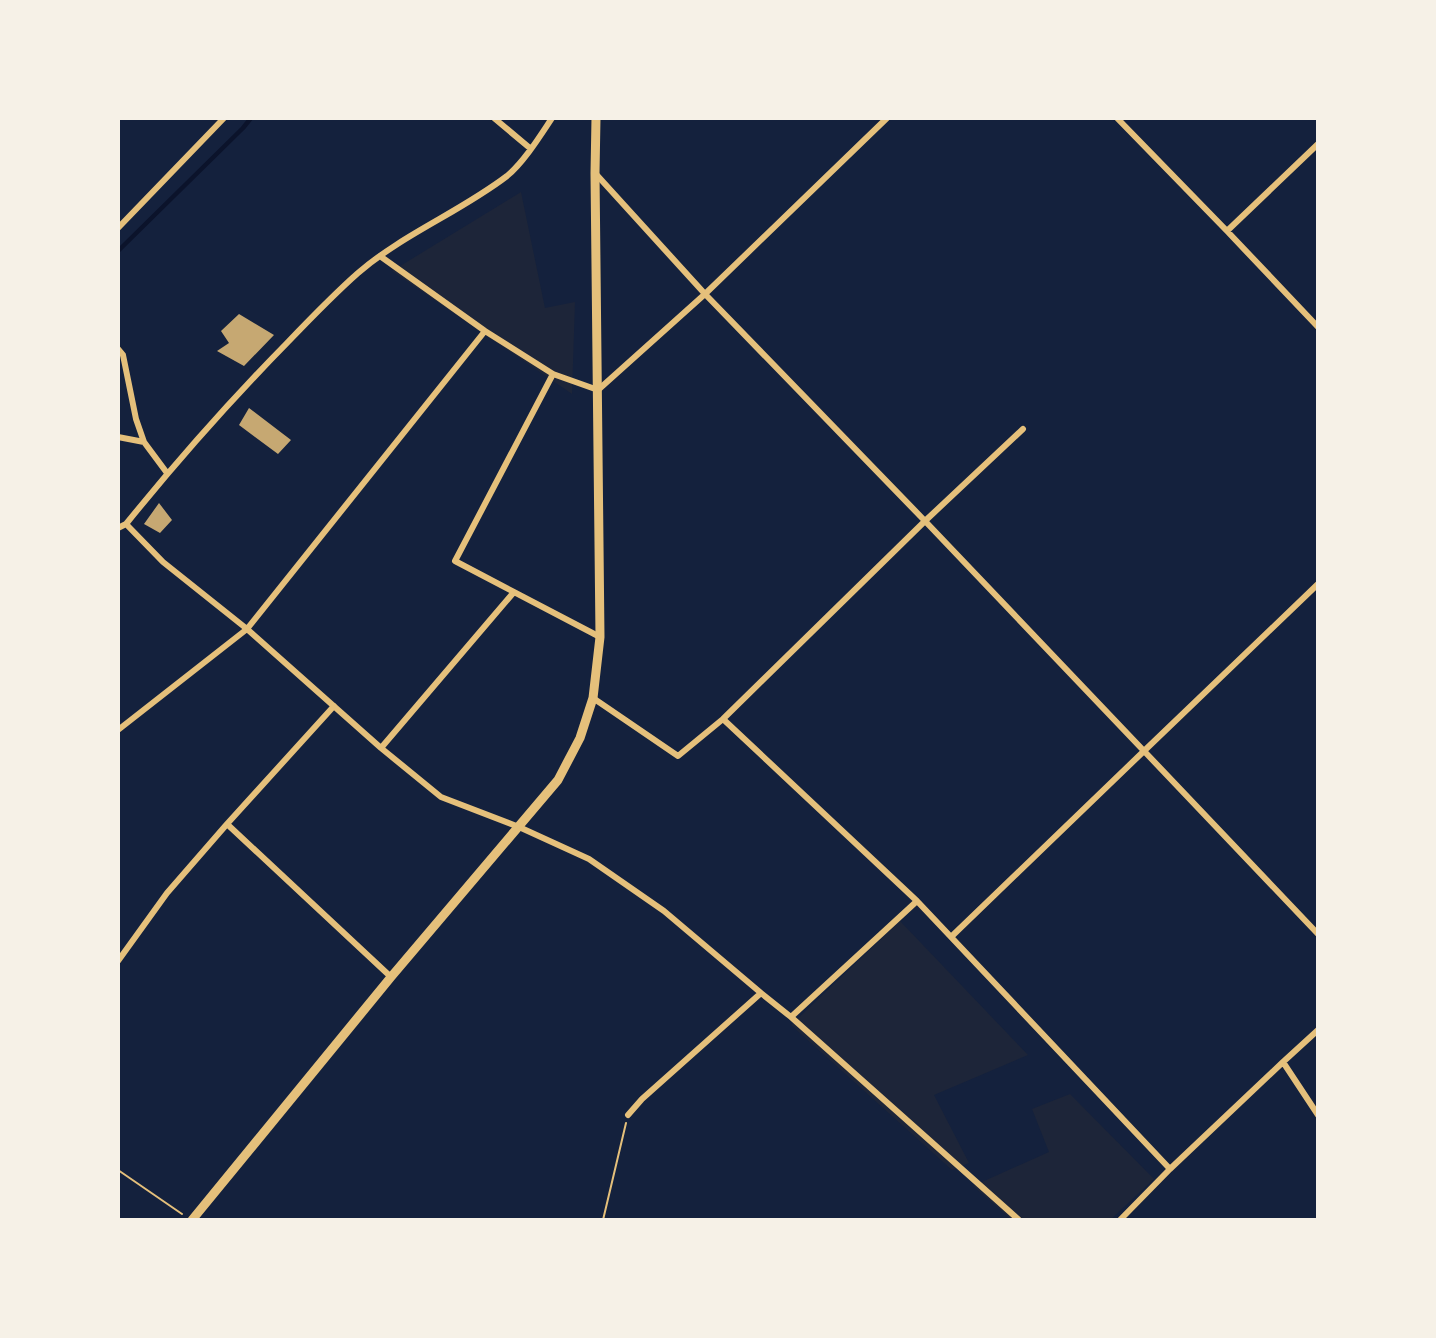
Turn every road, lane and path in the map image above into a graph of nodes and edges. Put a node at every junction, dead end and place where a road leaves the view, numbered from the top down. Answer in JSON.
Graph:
{"nodes":[{"id":1,"x":224,"y":118,"type":"edge"},
{"id":2,"x":494,"y":118,"type":"edge"},
{"id":3,"x":552,"y":118,"type":"edge"},
{"id":4,"x":596,"y":118,"type":"edge"},
{"id":5,"x":887,"y":118,"type":"edge"},
{"id":6,"x":1118,"y":118,"type":"edge"},
{"id":7,"x":1317,"y":144,"type":"edge"},
{"id":8,"x":531,"y":149,"type":"junction"},
{"id":9,"x":595,"y":173,"type":"junction"},
{"id":10,"x":118,"y":228,"type":"edge"},
{"id":11,"x":1227,"y":231,"type":"junction"},
{"id":12,"x":380,"y":256,"type":"junction"},
{"id":13,"x":705,"y":294,"type":"junction"},
{"id":14,"x":1317,"y":327,"type":"edge"},
{"id":15,"x":485,"y":331,"type":"junction"},
{"id":16,"x":118,"y":349,"type":"edge"},
{"id":17,"x":553,"y":374,"type":"junction"},
{"id":18,"x":598,"y":390,"type":"junction"},
{"id":19,"x":1023,"y":429,"type":"dead end"},
{"id":20,"x":118,"y":437,"type":"edge"},
{"id":21,"x":144,"y":442,"type":"junction"},
{"id":22,"x":167,"y":473,"type":"junction"},
{"id":23,"x":925,"y":521,"type":"junction"},
{"id":24,"x":126,"y":524,"type":"junction"},
{"id":25,"x":118,"y":528,"type":"edge"},
{"id":26,"x":1317,"y":584,"type":"edge"},
{"id":27,"x":514,"y":592,"type":"junction"},
{"id":28,"x":247,"y":629,"type":"junction"},
{"id":29,"x":600,"y":637,"type":"junction"},
{"id":30,"x":593,"y":698,"type":"junction"},
{"id":31,"x":334,"y":706,"type":"junction"},
{"id":32,"x":723,"y":718,"type":"junction"},
{"id":33,"x":118,"y":730,"type":"edge"},
{"id":34,"x":381,"y":747,"type":"junction"},
{"id":35,"x":1144,"y":751,"type":"junction"},
{"id":36,"x":227,"y":824,"type":"junction"},
{"id":37,"x":519,"y":827,"type":"junction"},
{"id":38,"x":917,"y":901,"type":"junction"},
{"id":39,"x":1317,"y":934,"type":"edge"},
{"id":40,"x":951,"y":937,"type":"junction"},
{"id":41,"x":118,"y":962,"type":"edge"},
{"id":42,"x":391,"y":977,"type":"junction"},
{"id":43,"x":761,"y":993,"type":"junction"},
{"id":44,"x":791,"y":1017,"type":"junction"},
{"id":45,"x":1317,"y":1029,"type":"edge"},
{"id":46,"x":1283,"y":1062,"type":"junction"},
{"id":47,"x":628,"y":1115,"type":"joint"},
{"id":48,"x":1317,"y":1115,"type":"edge"},
{"id":49,"x":1170,"y":1169,"type":"junction"},
{"id":50,"x":118,"y":1170,"type":"edge"},
{"id":51,"x":191,"y":1220,"type":"edge"},
{"id":52,"x":603,"y":1220,"type":"edge"},
{"id":53,"x":1019,"y":1220,"type":"edge"},
{"id":54,"x":1120,"y":1220,"type":"edge"}],
"edges":[{"from":1,"to":10,"type":"street"},
{"from":2,"to":8,"type":"street"},
{"from":3,"to":8,"type":"street"},
{"from":4,"to":9,"type":"main road"},
{"from":5,"to":13,"type":"street"},
{"from":6,"to":11,"type":"street"},
{"from":7,"to":11,"type":"street"},
{"from":8,"to":12,"type":"street"},
{"from":9,"to":13,"type":"street"},
{"from":9,"to":18,"type":"main road"},
{"from":11,"to":14,"type":"street"},
{"from":12,"to":15,"type":"street"},
{"from":12,"to":22,"type":"street"},
{"from":13,"to":18,"type":"street"},
{"from":13,"to":23,"type":"street"},
{"from":15,"to":17,"type":"street"},
{"from":15,"to":28,"type":"street"},
{"from":16,"to":21,"type":"street"},
{"from":17,"to":18,"type":"street"},
{"from":17,"to":27,"type":"street"},
{"from":18,"to":29,"type":"main road"},
{"from":19,"to":23,"type":"street"},
{"from":20,"to":21,"type":"street"},
{"from":21,"to":22,"type":"street"},
{"from":22,"to":24,"type":"street"},
{"from":23,"to":32,"type":"street"},
{"from":23,"to":35,"type":"street"},
{"from":24,"to":25,"type":"street"},
{"from":24,"to":28,"type":"street"},
{"from":26,"to":35,"type":"street"},
{"from":27,"to":29,"type":"street"},
{"from":27,"to":34,"type":"street"},
{"from":28,"to":31,"type":"street"},
{"from":28,"to":33,"type":"street"},
{"from":29,"to":30,"type":"main road"},
{"from":30,"to":32,"type":"street"},
{"from":30,"to":37,"type":"main road"},
{"from":31,"to":34,"type":"street"},
{"from":31,"to":36,"type":"street"},
{"from":32,"to":38,"type":"street"},
{"from":34,"to":37,"type":"street"},
{"from":35,"to":39,"type":"street"},
{"from":35,"to":40,"type":"street"},
{"from":36,"to":41,"type":"street"},
{"from":36,"to":42,"type":"street"},
{"from":37,"to":42,"type":"main road"},
{"from":37,"to":43,"type":"street"},
{"from":38,"to":40,"type":"street"},
{"from":38,"to":44,"type":"street"},
{"from":40,"to":49,"type":"street"},
{"from":42,"to":51,"type":"main road"},
{"from":43,"to":44,"type":"street"},
{"from":43,"to":47,"type":"street"},
{"from":44,"to":53,"type":"street"},
{"from":45,"to":46,"type":"street"},
{"from":46,"to":48,"type":"street"},
{"from":46,"to":49,"type":"street"},
{"from":47,"to":52,"type":"path"},
{"from":49,"to":54,"type":"street"},
{"from":50,"to":51,"type":"path"}]}
